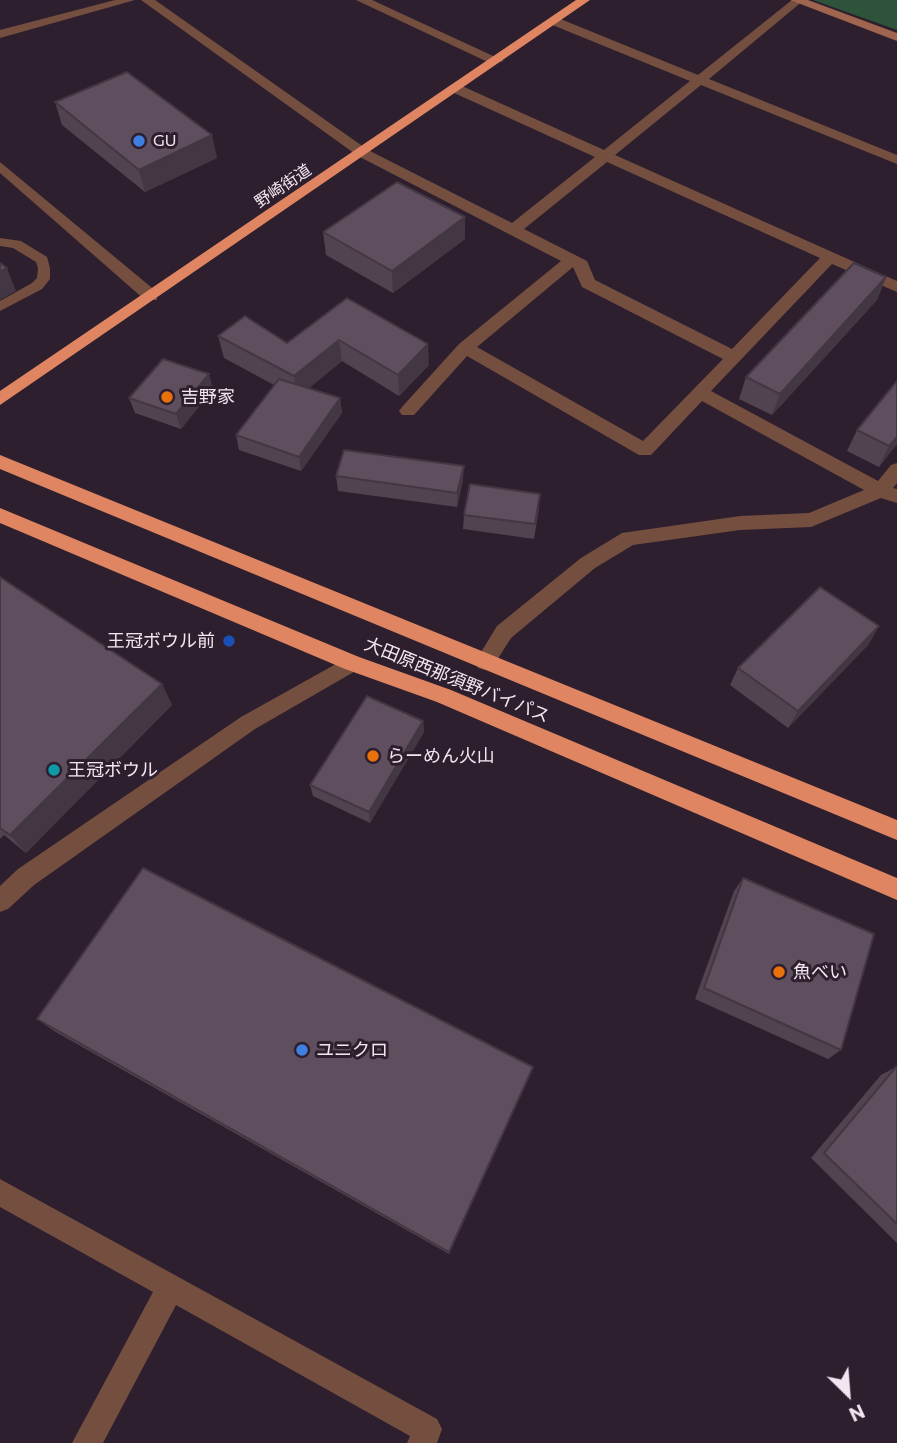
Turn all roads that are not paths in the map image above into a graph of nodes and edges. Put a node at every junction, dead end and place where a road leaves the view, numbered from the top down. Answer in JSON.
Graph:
{"nodes":[{"id":1,"x":73,"y":0,"type":"edge"},
{"id":2,"x":129,"y":0,"type":"edge"},
{"id":3,"x":147,"y":0,"type":"edge"},
{"id":4,"x":362,"y":0,"type":"edge"},
{"id":5,"x":584,"y":0,"type":"edge"},
{"id":6,"x":797,"y":0,"type":"edge"},
{"id":7,"x":84,"y":12,"type":"junction"},
{"id":8,"x":554,"y":21,"type":"junction"},
{"id":9,"x":0,"y":34,"type":"edge"},
{"id":10,"x":897,"y":37,"type":"edge"},
{"id":11,"x":497,"y":61,"type":"junction"},
{"id":12,"x":701,"y":79,"type":"junction"},
{"id":13,"x":457,"y":89,"type":"junction"},
{"id":14,"x":363,"y":153,"type":"junction"},
{"id":15,"x":606,"y":155,"type":"junction"},
{"id":16,"x":897,"y":159,"type":"edge"},
{"id":17,"x":0,"y":166,"type":"edge"},
{"id":18,"x":513,"y":230,"type":"junction"},
{"id":19,"x":0,"y":242,"type":"edge"},
{"id":20,"x":830,"y":257,"type":"junction"},
{"id":21,"x":572,"y":260,"type":"junction"},
{"id":22,"x":897,"y":287,"type":"edge"},
{"id":23,"x":151,"y":296,"type":"junction"},
{"id":24,"x":0,"y":307,"type":"edge"},
{"id":25,"x":465,"y":348,"type":"junction"},
{"id":26,"x":733,"y":357,"type":"junction"},
{"id":27,"x":699,"y":392,"type":"junction"},
{"id":28,"x":0,"y":398,"type":"edge"},
{"id":29,"x":408,"y":411,"type":"dead end"},
{"id":30,"x":0,"y":462,"type":"edge"},
{"id":31,"x":897,"y":470,"type":"edge"},
{"id":32,"x":889,"y":494,"type":"edge"},
{"id":33,"x":0,"y":515,"type":"edge"},
{"id":34,"x":485,"y":662,"type":"junction"},
{"id":35,"x":352,"y":663,"type":"junction"},
{"id":36,"x":897,"y":830,"type":"edge"},
{"id":37,"x":897,"y":889,"type":"edge"},
{"id":38,"x":0,"y":901,"type":"edge"},
{"id":39,"x":0,"y":1192,"type":"edge"},
{"id":40,"x":171,"y":1287,"type":"junction"},
{"id":41,"x":87,"y":1443,"type":"edge"},
{"id":42,"x":422,"y":1443,"type":"edge"}],
"edges":[{"from":1,"to":7,"type":"street"},
{"from":2,"to":7,"type":"street"},
{"from":3,"to":14,"type":"street"},
{"from":4,"to":11,"type":"street"},
{"from":5,"to":8,"type":"highway","name":"野崎街道"},
{"from":6,"to":10,"type":"street"},
{"from":6,"to":12,"type":"street"},
{"from":7,"to":9,"type":"street"},
{"from":8,"to":11,"type":"highway","name":"野崎街道"},
{"from":8,"to":12,"type":"street"},
{"from":11,"to":13,"type":"highway","name":"野崎街道"},
{"from":12,"to":15,"type":"street"},
{"from":12,"to":16,"type":"street"},
{"from":13,"to":14,"type":"highway","name":"野崎街道"},
{"from":13,"to":15,"type":"street"},
{"from":14,"to":18,"type":"street"},
{"from":14,"to":23,"type":"highway","name":"野崎街道"},
{"from":15,"to":18,"type":"street"},
{"from":15,"to":20,"type":"street"},
{"from":17,"to":23,"type":"street"},
{"from":18,"to":21,"type":"street"},
{"from":19,"to":24,"type":"lane"},
{"from":20,"to":22,"type":"street"},
{"from":20,"to":26,"type":"street"},
{"from":21,"to":25,"type":"street"},
{"from":21,"to":26,"type":"street"},
{"from":23,"to":28,"type":"highway","name":"野崎街道"},
{"from":25,"to":27,"type":"street"},
{"from":25,"to":29,"type":"street"},
{"from":26,"to":27,"type":"street"},
{"from":27,"to":32,"type":"street"},
{"from":30,"to":34,"type":"highway","name":"大田原西那須野バイパス"},
{"from":31,"to":32,"type":"street"},
{"from":32,"to":34,"type":"street"},
{"from":33,"to":35,"type":"highway","name":"大田原西那須野バイパス"},
{"from":34,"to":36,"type":"highway","name":"大田原西那須野バイパス"},
{"from":35,"to":37,"type":"highway","name":"大田原西那須野バイパス"},
{"from":35,"to":38,"type":"street"},
{"from":39,"to":40,"type":"street"},
{"from":40,"to":41,"type":"street"},
{"from":40,"to":42,"type":"street"}]}
